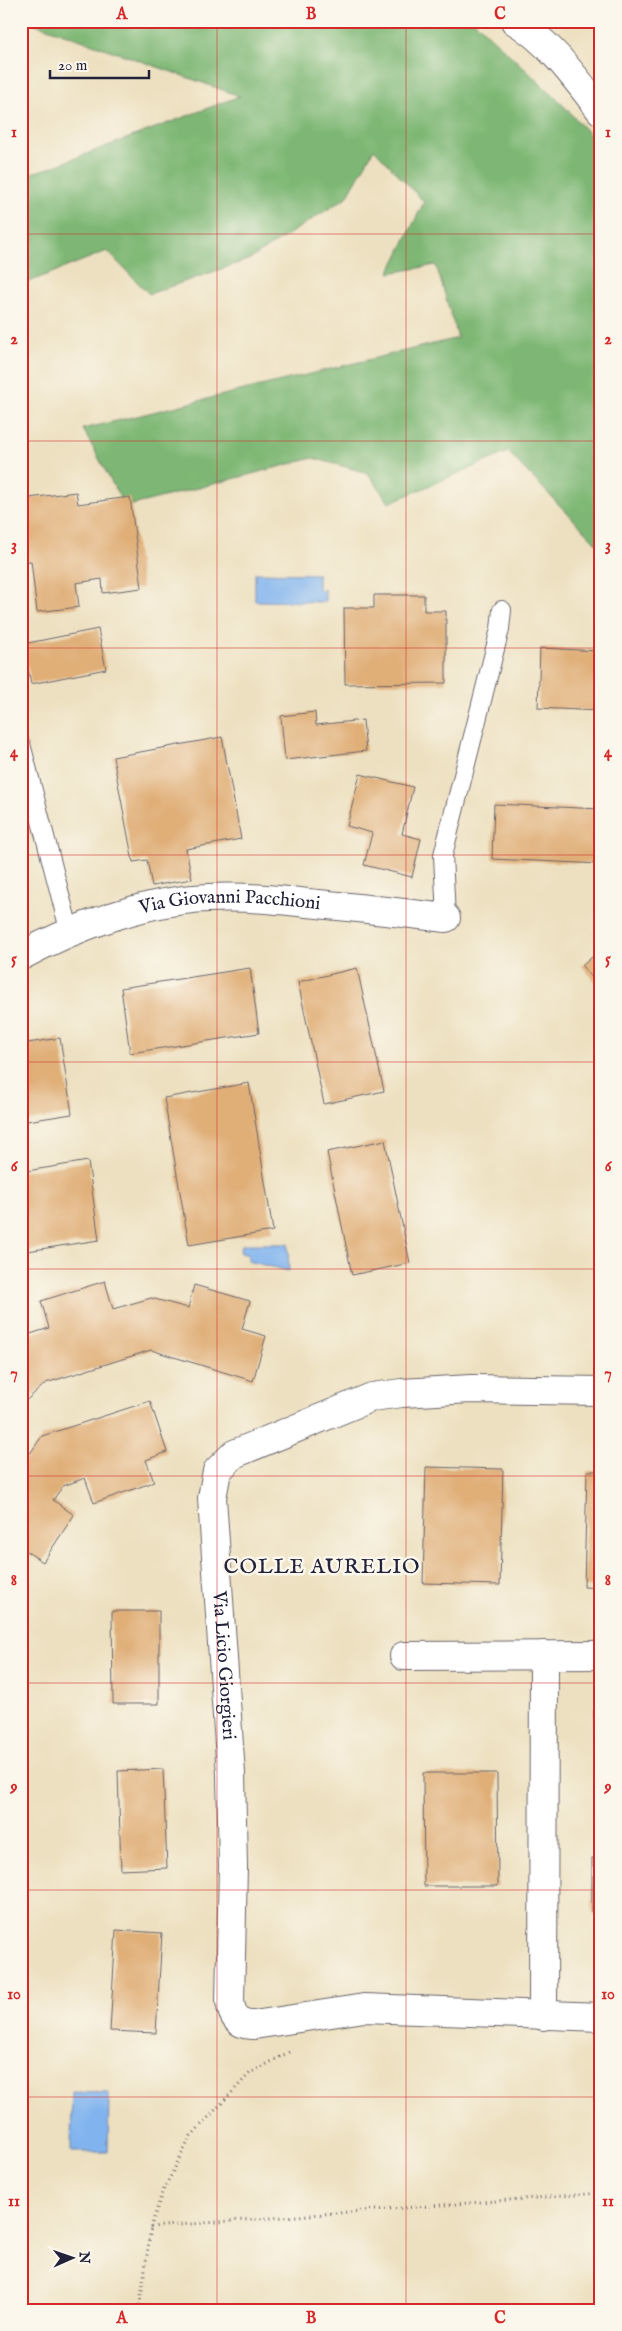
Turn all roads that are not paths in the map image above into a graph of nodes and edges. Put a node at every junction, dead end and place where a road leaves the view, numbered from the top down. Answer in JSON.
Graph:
{"nodes":[{"id":1,"x":515,"y":21,"type":"edge"},
{"id":2,"x":601,"y":110,"type":"edge"},
{"id":3,"x":502,"y":610,"type":"dead end"},
{"id":4,"x":21,"y":744,"type":"edge"},
{"id":5,"x":446,"y":918,"type":"joint"},
{"id":6,"x":70,"y":933,"type":"junction"},
{"id":7,"x":21,"y":956,"type":"edge"},
{"id":8,"x":601,"y":1390,"type":"edge"},
{"id":9,"x":544,"y":1655,"type":"junction"},
{"id":10,"x":404,"y":1656,"type":"dead end"},
{"id":11,"x":601,"y":1656,"type":"edge"},
{"id":12,"x":543,"y":2016,"type":"junction"},
{"id":13,"x":601,"y":2017,"type":"edge"}],
"edges":[{"from":1,"to":2,"type":"street"},
{"from":3,"to":5,"type":"lane"},
{"from":4,"to":6,"type":"lane"},
{"from":5,"to":6,"type":"street","name":"Via Giovanni Pacchioni"},
{"from":6,"to":7,"type":"street","name":"Via Giovanni Pacchioni"},
{"from":8,"to":12,"type":"street","name":"Via Licio Giorgieri"},
{"from":9,"to":10,"type":"street"},
{"from":9,"to":11,"type":"street"},
{"from":9,"to":12,"type":"street"},
{"from":12,"to":13,"type":"street"}]}
